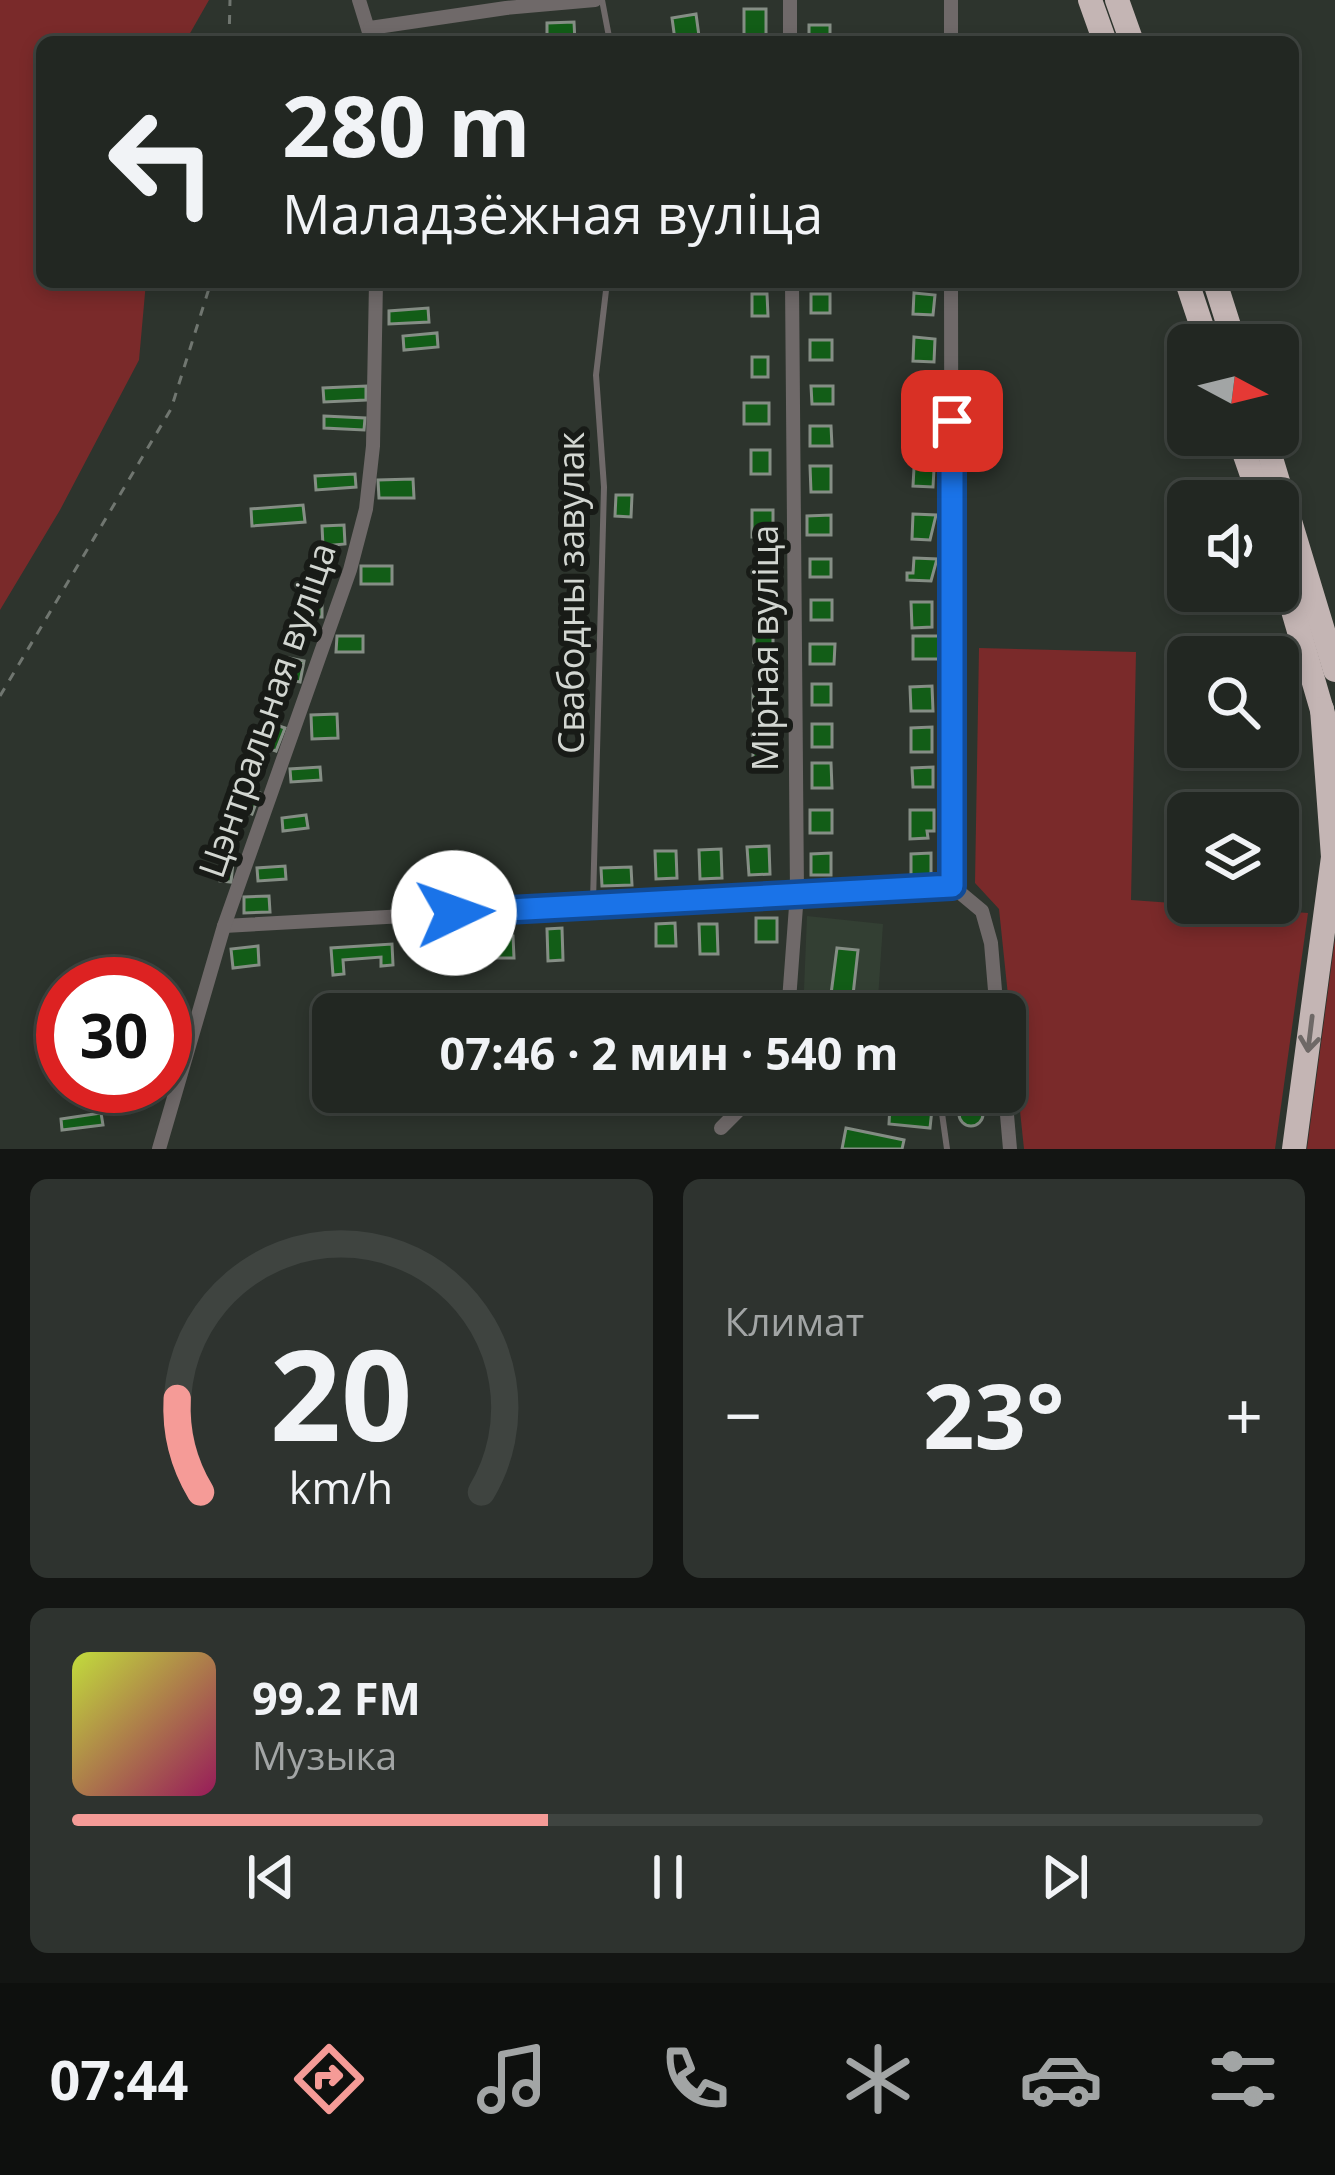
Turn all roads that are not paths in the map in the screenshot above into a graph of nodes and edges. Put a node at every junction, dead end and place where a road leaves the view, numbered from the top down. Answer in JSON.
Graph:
{"nodes":[{"id":1,"x":359,"y":0,"type":"edge"},
{"id":2,"x":599,"y":0,"type":"edge"},
{"id":3,"x":790,"y":0,"type":"edge"},
{"id":4,"x":951,"y":0,"type":"edge"},
{"id":5,"x":1090,"y":0,"type":"edge"},
{"id":6,"x":1117,"y":0,"type":"edge"},
{"id":7,"x":506,"y":4,"type":"edge"},
{"id":8,"x":371,"y":35,"type":"edge"},
{"id":9,"x":608,"y":36,"type":"edge"},
{"id":10,"x":790,"y":36,"type":"edge"},
{"id":11,"x":951,"y":36,"type":"edge"},
{"id":12,"x":1103,"y":36,"type":"edge"},
{"id":13,"x":1130,"y":36,"type":"edge"},
{"id":14,"x":376,"y":288,"type":"edge"},
{"id":15,"x":607,"y":288,"type":"edge"},
{"id":16,"x":792,"y":288,"type":"edge"},
{"id":17,"x":951,"y":288,"type":"edge"},
{"id":18,"x":1189,"y":288,"type":"edge"},
{"id":19,"x":1217,"y":288,"type":"edge"},
{"id":20,"x":1201,"y":324,"type":"edge"},
{"id":21,"x":1228,"y":324,"type":"edge"},
{"id":22,"x":1299,"y":571,"type":"edge"},
{"id":23,"x":1299,"y":580,"type":"edge"},
{"id":24,"x":1299,"y":598,"type":"edge"},
{"id":25,"x":1335,"y":621,"type":"edge"},
{"id":26,"x":1335,"y":670,"type":"edge"},
{"id":27,"x":1322,"y":709,"type":"junction"},
{"id":28,"x":1335,"y":755,"type":"edge"},
{"id":29,"x":952,"y":886,"type":"junction"},
{"id":30,"x":797,"y":893,"type":"junction"},
{"id":31,"x":593,"y":905,"type":"junction"},
{"id":32,"x":224,"y":926,"type":"junction"},
{"id":33,"x":790,"y":993,"type":"edge"},
{"id":34,"x":996,"y":993,"type":"edge"},
{"id":35,"x":736,"y":1113,"type":"edge"},
{"id":36,"x":942,"y":1113,"type":"edge"},
{"id":37,"x":1006,"y":1113,"type":"edge"},
{"id":38,"x":721,"y":1128,"type":"dead end"},
{"id":39,"x":159,"y":1149,"type":"edge"},
{"id":40,"x":947,"y":1149,"type":"edge"},
{"id":41,"x":1010,"y":1149,"type":"edge"},
{"id":42,"x":1294,"y":1149,"type":"edge"}],
"edges":[{"from":1,"to":8,"type":"street"},
{"from":2,"to":7,"type":"street"},
{"from":2,"to":9,"type":"lane"},
{"from":3,"to":10,"type":"street"},
{"from":4,"to":11,"type":"street"},
{"from":5,"to":12,"type":"highway"},
{"from":6,"to":13,"type":"highway"},
{"from":7,"to":8,"type":"street"},
{"from":14,"to":32,"type":"street","name":"Цэнтральная вуліца"},
{"from":15,"to":31,"type":"lane","name":"Свабодны завулак"},
{"from":16,"to":30,"type":"street","name":"Мірная вуліца"},
{"from":17,"to":29,"type":"street"},
{"from":18,"to":20,"type":"highway"},
{"from":19,"to":21,"type":"highway"},
{"from":22,"to":25,"type":"highway"},
{"from":23,"to":26,"type":"highway"},
{"from":24,"to":27,"type":"highway"},
{"from":27,"to":28,"type":"highway"},
{"from":27,"to":42,"type":"highway","one_way":true},
{"from":29,"to":30,"type":"street"},
{"from":29,"to":34,"type":"street"},
{"from":30,"to":31,"type":"street"},
{"from":30,"to":33,"type":"street","name":"Мірная вуліца"},
{"from":31,"to":32,"type":"street"},
{"from":32,"to":39,"type":"street","name":"Цэнтральная вуліца"},
{"from":35,"to":38,"type":"street"},
{"from":36,"to":40,"type":"lane"},
{"from":37,"to":41,"type":"street"}]}
